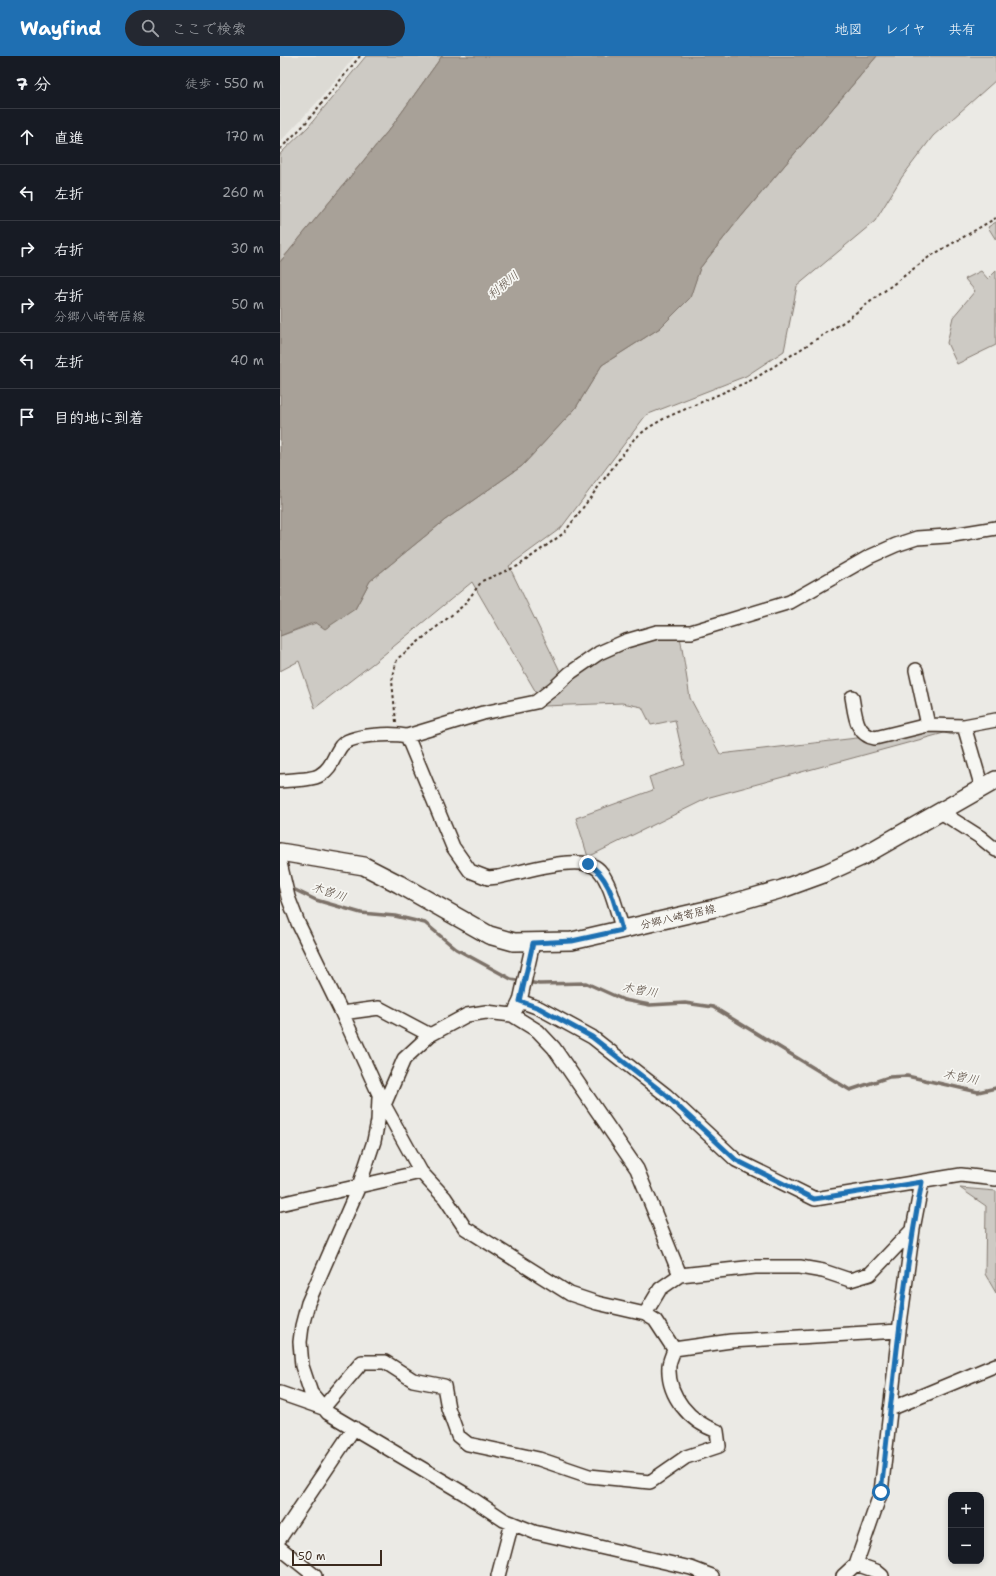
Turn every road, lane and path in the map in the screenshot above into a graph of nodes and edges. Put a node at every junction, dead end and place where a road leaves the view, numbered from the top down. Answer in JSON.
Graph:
{"nodes":[{"id":1,"x":360,"y":56,"type":"edge"},
{"id":2,"x":280,"y":149,"type":"edge"},
{"id":3,"x":996,"y":218,"type":"edge"},
{"id":4,"x":996,"y":528,"type":"edge"},
{"id":5,"x":916,"y":670,"type":"dead end"},
{"id":6,"x":852,"y":697,"type":"dead end"},
{"id":7,"x":996,"y":720,"type":"edge"},
{"id":8,"x":928,"y":726,"type":"junction"},
{"id":9,"x":964,"y":726,"type":"junction"},
{"id":10,"x":403,"y":735,"type":"junction"},
{"id":11,"x":280,"y":781,"type":"edge"},
{"id":12,"x":989,"y":784,"type":"edge"},
{"id":13,"x":939,"y":811,"type":"junction"},
{"id":14,"x":996,"y":850,"type":"edge"},
{"id":15,"x":280,"y":852,"type":"edge"},
{"id":16,"x":281,"y":866,"type":"edge"},
{"id":17,"x":622,"y":930,"type":"junction"},
{"id":18,"x":533,"y":943,"type":"junction"},
{"id":19,"x":521,"y":997,"type":"junction"},
{"id":20,"x":342,"y":1013,"type":"junction"},
{"id":21,"x":512,"y":1016,"type":"junction"},
{"id":22,"x":430,"y":1035,"type":"junction"},
{"id":23,"x":380,"y":1093,"type":"junction"},
{"id":24,"x":384,"y":1105,"type":"junction"},
{"id":25,"x":421,"y":1172,"type":"junction"},
{"id":26,"x":996,"y":1179,"type":"edge"},
{"id":27,"x":922,"y":1182,"type":"junction"},
{"id":28,"x":359,"y":1186,"type":"junction"},
{"id":29,"x":280,"y":1204,"type":"edge"},
{"id":30,"x":913,"y":1229,"type":"junction"},
{"id":31,"x":680,"y":1275,"type":"junction"},
{"id":32,"x":645,"y":1314,"type":"junction"},
{"id":33,"x":899,"y":1331,"type":"junction"},
{"id":34,"x":674,"y":1348,"type":"junction"},
{"id":35,"x":996,"y":1365,"type":"edge"},
{"id":36,"x":280,"y":1394,"type":"edge"},
{"id":37,"x":323,"y":1408,"type":"junction"},
{"id":38,"x":890,"y":1409,"type":"junction"},
{"id":39,"x":354,"y":1428,"type":"junction"},
{"id":40,"x":512,"y":1523,"type":"junction"},
{"id":41,"x":280,"y":1538,"type":"edge"},
{"id":42,"x":280,"y":1548,"type":"edge"},
{"id":43,"x":856,"y":1564,"type":"junction"},
{"id":44,"x":315,"y":1576,"type":"edge"},
{"id":45,"x":498,"y":1576,"type":"edge"},
{"id":46,"x":712,"y":1576,"type":"edge"},
{"id":47,"x":843,"y":1576,"type":"edge"},
{"id":48,"x":882,"y":1576,"type":"edge"}],
"edges":[{"from":1,"to":2,"type":"path"},
{"from":3,"to":10,"type":"path"},
{"from":4,"to":10,"type":"street"},
{"from":5,"to":8,"type":"street"},
{"from":6,"to":8,"type":"street"},
{"from":7,"to":9,"type":"street"},
{"from":8,"to":9,"type":"street"},
{"from":9,"to":12,"type":"street"},
{"from":10,"to":11,"type":"street"},
{"from":10,"to":17,"type":"street"},
{"from":12,"to":13,"type":"main road","name":"分郷八崎寄居線"},
{"from":13,"to":14,"type":"street"},
{"from":13,"to":17,"type":"main road","name":"分郷八崎寄居線"},
{"from":15,"to":18,"type":"main road","name":"分郷八崎寄居線"},
{"from":16,"to":20,"type":"street"},
{"from":17,"to":18,"type":"main road","name":"分郷八崎寄居線"},
{"from":18,"to":19,"type":"street"},
{"from":19,"to":21,"type":"street"},
{"from":19,"to":27,"type":"street"},
{"from":20,"to":22,"type":"street"},
{"from":20,"to":23,"type":"street"},
{"from":21,"to":22,"type":"street"},
{"from":21,"to":31,"type":"street"},
{"from":22,"to":24,"type":"street"},
{"from":23,"to":24,"type":"street"},
{"from":23,"to":28,"type":"street"},
{"from":24,"to":25,"type":"street"},
{"from":25,"to":28,"type":"street"},
{"from":25,"to":32,"type":"street"},
{"from":26,"to":27,"type":"street"},
{"from":27,"to":30,"type":"street"},
{"from":28,"to":29,"type":"street"},
{"from":28,"to":37,"type":"street"},
{"from":30,"to":31,"type":"street"},
{"from":30,"to":33,"type":"street"},
{"from":31,"to":32,"type":"street"},
{"from":32,"to":34,"type":"street"},
{"from":33,"to":34,"type":"street"},
{"from":33,"to":38,"type":"street"},
{"from":34,"to":37,"type":"street"},
{"from":35,"to":38,"type":"street"},
{"from":36,"to":37,"type":"street"},
{"from":37,"to":39,"type":"street"},
{"from":38,"to":43,"type":"street"},
{"from":39,"to":40,"type":"street"},
{"from":39,"to":41,"type":"street"},
{"from":40,"to":45,"type":"street"},
{"from":40,"to":46,"type":"street"},
{"from":42,"to":44,"type":"street"},
{"from":43,"to":47,"type":"street"},
{"from":43,"to":48,"type":"street"}]}
